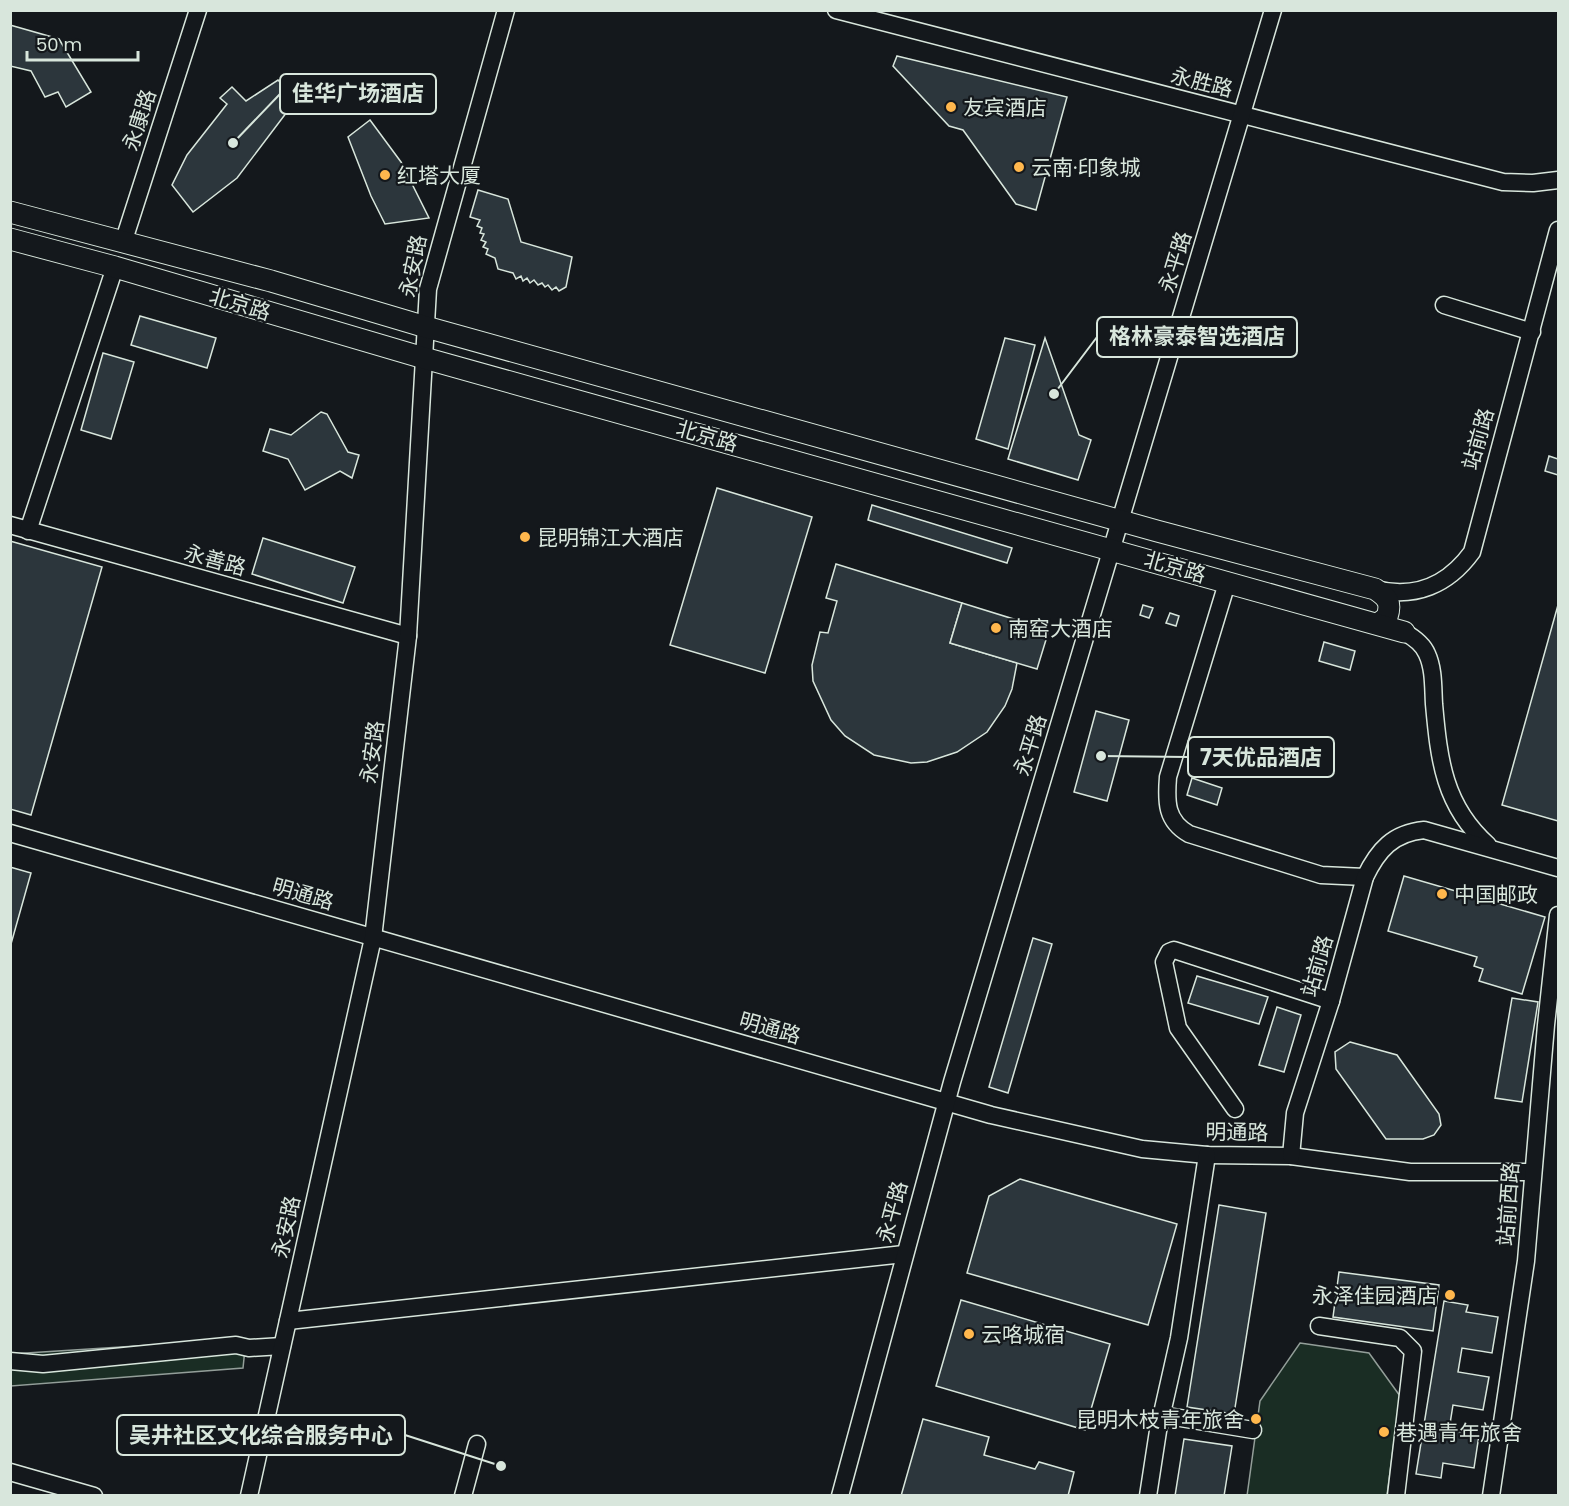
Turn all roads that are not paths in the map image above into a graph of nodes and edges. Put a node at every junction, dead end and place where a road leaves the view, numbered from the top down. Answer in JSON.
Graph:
{"nodes":[{"id":1,"x":198,"y":10,"type":"edge"},
{"id":2,"x":506,"y":10,"type":"edge"},
{"id":3,"x":836,"y":10,"type":"edge"},
{"id":4,"x":1273,"y":10,"type":"edge"},
{"id":5,"x":1244,"y":116,"type":"junction"},
{"id":6,"x":1558,"y":180,"type":"edge"},
{"id":7,"x":10,"y":212,"type":"edge"},
{"id":8,"x":1558,"y":230,"type":"edge"},
{"id":9,"x":10,"y":239,"type":"edge"},
{"id":10,"x":123,"y":243,"type":"junction"},
{"id":11,"x":116,"y":267,"type":"junction"},
{"id":12,"x":1444,"y":305,"type":"dead end"},
{"id":13,"x":426,"y":327,"type":"junction"},
{"id":14,"x":1532,"y":332,"type":"junction"},
{"id":15,"x":424,"y":358,"type":"junction"},
{"id":16,"x":1119,"y":520,"type":"junction"},
{"id":17,"x":10,"y":525,"type":"edge"},
{"id":18,"x":28,"y":531,"type":"junction"},
{"id":19,"x":1112,"y":549,"type":"junction"},
{"id":20,"x":1227,"y":583,"type":"junction"},
{"id":21,"x":1376,"y":589,"type":"junction"},
{"id":22,"x":1378,"y":624,"type":"junction"},
{"id":23,"x":1404,"y":632,"type":"joint"},
{"id":24,"x":408,"y":636,"type":"junction"},
{"id":25,"x":10,"y":833,"type":"edge"},
{"id":26,"x":1493,"y":849,"type":"junction"},
{"id":27,"x":1558,"y":868,"type":"edge"},
{"id":28,"x":1365,"y":878,"type":"junction"},
{"id":29,"x":1558,"y":915,"type":"edge"},
{"id":30,"x":373,"y":938,"type":"junction"},
{"id":31,"x":1331,"y":1001,"type":"junction"},
{"id":32,"x":946,"y":1102,"type":"junction"},
{"id":33,"x":1235,"y":1109,"type":"dead end"},
{"id":34,"x":1207,"y":1155,"type":"junction"},
{"id":35,"x":1291,"y":1156,"type":"junction"},
{"id":36,"x":1533,"y":1172,"type":"junction"},
{"id":37,"x":904,"y":1254,"type":"junction"},
{"id":38,"x":288,"y":1321,"type":"junction"},
{"id":39,"x":1319,"y":1326,"type":"dead end"},
{"id":40,"x":282,"y":1346,"type":"junction"},
{"id":41,"x":10,"y":1361,"type":"edge"},
{"id":42,"x":1162,"y":1415,"type":"junction"},
{"id":43,"x":1253,"y":1430,"type":"dead end"},
{"id":44,"x":477,"y":1444,"type":"dead end"},
{"id":45,"x":10,"y":1472,"type":"edge"},
{"id":46,"x":94,"y":1496,"type":"edge"},
{"id":47,"x":249,"y":1496,"type":"edge"},
{"id":48,"x":463,"y":1496,"type":"edge"},
{"id":49,"x":840,"y":1496,"type":"edge"},
{"id":50,"x":1148,"y":1496,"type":"edge"},
{"id":51,"x":1396,"y":1496,"type":"edge"},
{"id":52,"x":1491,"y":1496,"type":"edge"}],
"edges":[{"from":1,"to":10,"type":"street","name":"永康路"},
{"from":2,"to":13,"type":"street","name":"永安路"},
{"from":3,"to":5,"type":"street","name":"永胜路"},
{"from":4,"to":5,"type":"street","name":"永平路"},
{"from":5,"to":6,"type":"street","name":"永胜路"},
{"from":5,"to":16,"type":"street","name":"永平路"},
{"from":7,"to":10,"type":"main road","name":"北京路"},
{"from":8,"to":14,"type":"street","name":"站前路"},
{"from":9,"to":11,"type":"main road","name":"北京路"},
{"from":10,"to":13,"type":"main road","name":"北京路"},
{"from":11,"to":15,"type":"main road","name":"北京路"},
{"from":11,"to":18,"type":"street"},
{"from":12,"to":14,"type":"street"},
{"from":13,"to":15,"type":"street","name":"永安路"},
{"from":13,"to":16,"type":"main road","name":"北京路"},
{"from":14,"to":21,"type":"street","name":"站前路"},
{"from":15,"to":19,"type":"main road","name":"北京路"},
{"from":15,"to":24,"type":"street","name":"永安路"},
{"from":16,"to":19,"type":"street","name":"永平路"},
{"from":16,"to":21,"type":"main road","name":"北京路"},
{"from":17,"to":18,"type":"street","name":"永善路"},
{"from":18,"to":24,"type":"street","name":"永善路"},
{"from":19,"to":20,"type":"main road","name":"北京路"},
{"from":19,"to":32,"type":"street","name":"永平路"},
{"from":20,"to":22,"type":"main road","name":"北京路"},
{"from":20,"to":28,"type":"street"},
{"from":21,"to":22,"type":"main road"},
{"from":22,"to":23,"type":"main road","name":"北京路"},
{"from":23,"to":26,"type":"street"},
{"from":24,"to":30,"type":"street","name":"永安路"},
{"from":25,"to":30,"type":"street","name":"明通路"},
{"from":26,"to":27,"type":"street"},
{"from":26,"to":28,"type":"street","name":"站前路"},
{"from":28,"to":31,"type":"street","name":"站前路"},
{"from":29,"to":36,"type":"street","name":"站前西路"},
{"from":30,"to":32,"type":"street","name":"明通路"},
{"from":30,"to":38,"type":"street","name":"永安路"},
{"from":31,"to":33,"type":"street"},
{"from":31,"to":35,"type":"street","name":"站前路"},
{"from":32,"to":34,"type":"street","name":"明通路"},
{"from":32,"to":37,"type":"street","name":"永平路"},
{"from":34,"to":35,"type":"street","name":"明通路"},
{"from":34,"to":42,"type":"street"},
{"from":35,"to":36,"type":"street","name":"明通路"},
{"from":36,"to":52,"type":"street","name":"站前西路"},
{"from":37,"to":38,"type":"street"},
{"from":37,"to":49,"type":"street","name":"永平路"},
{"from":38,"to":40,"type":"street","name":"永安路"},
{"from":39,"to":51,"type":"street"},
{"from":40,"to":41,"type":"street"},
{"from":40,"to":47,"type":"street","name":"永安路"},
{"from":42,"to":43,"type":"street"},
{"from":42,"to":50,"type":"street"},
{"from":44,"to":48,"type":"street"},
{"from":45,"to":46,"type":"street"}]}
